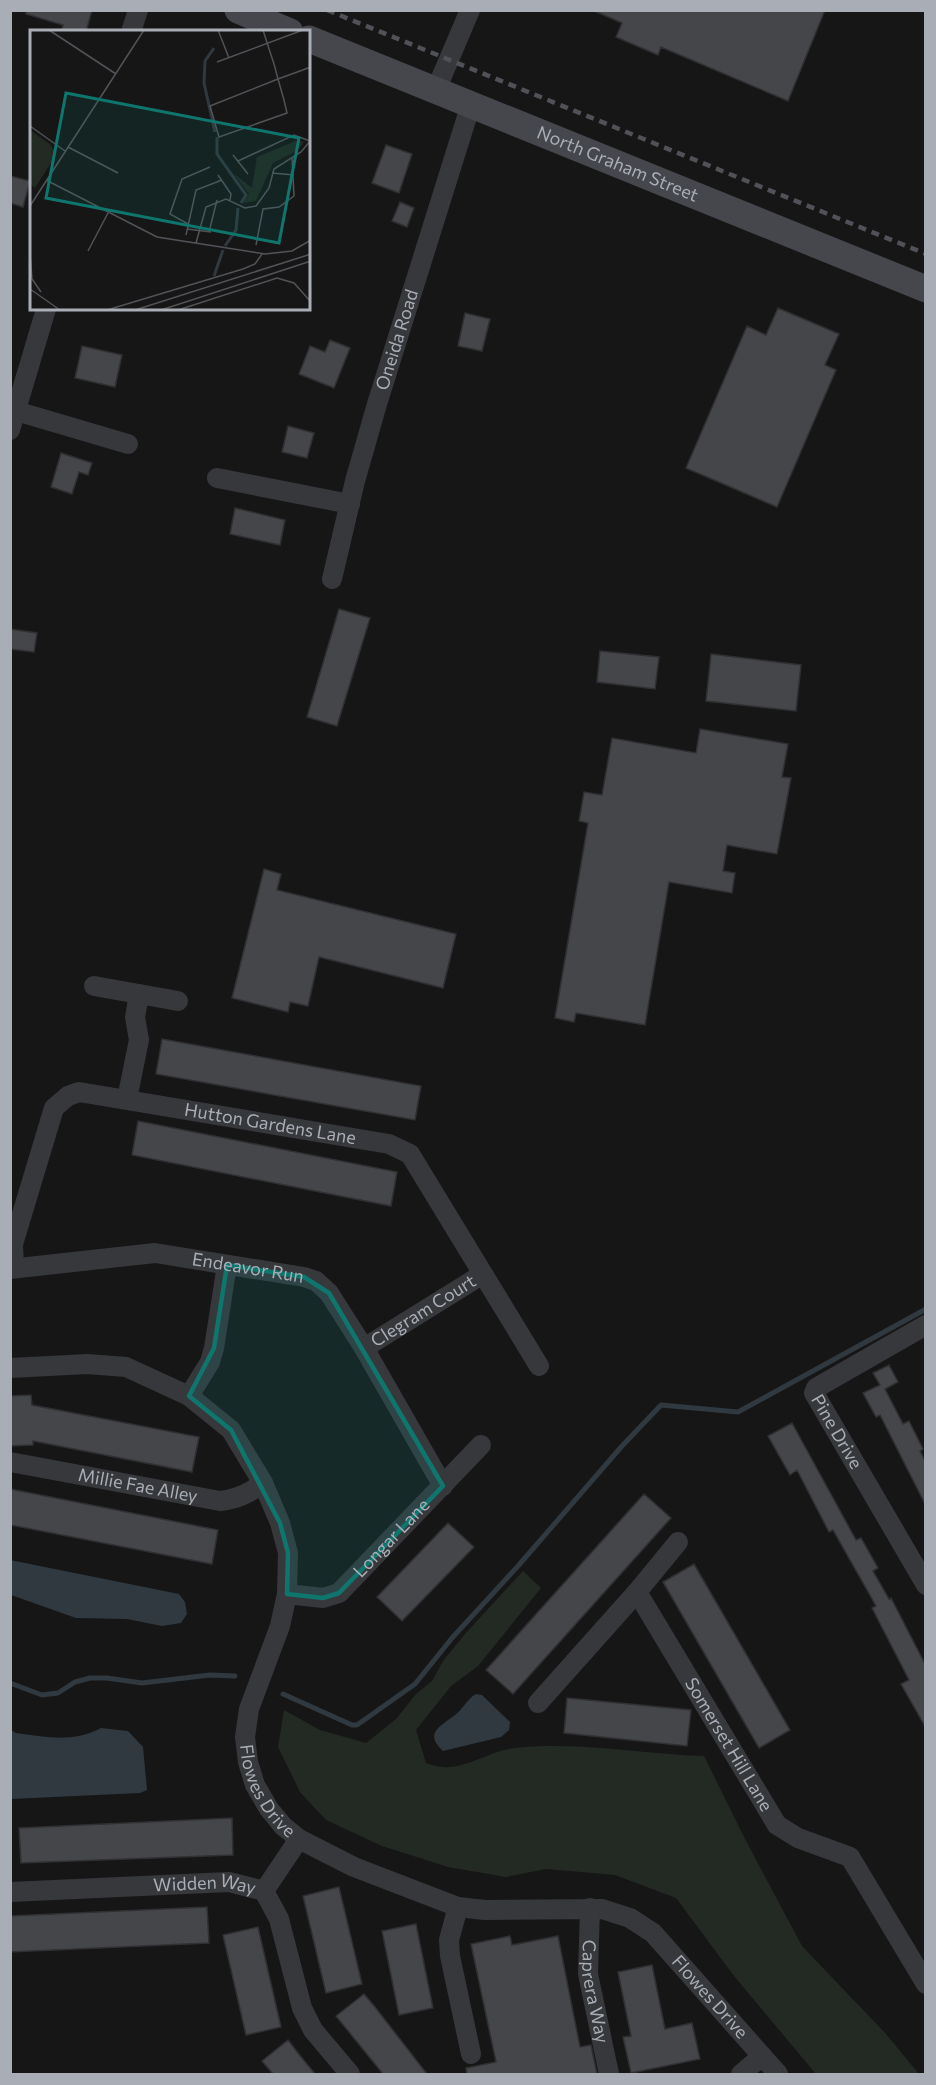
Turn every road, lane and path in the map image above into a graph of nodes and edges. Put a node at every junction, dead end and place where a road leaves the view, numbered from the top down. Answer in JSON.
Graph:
{"nodes":[{"id":1,"x":138,"y":10,"type":"edge"},
{"id":2,"x":238,"y":10,"type":"edge"},
{"id":3,"x":470,"y":10,"type":"edge"},
{"id":4,"x":132,"y":30,"type":"edge"},
{"id":5,"x":285,"y":30,"type":"edge"},
{"id":6,"x":310,"y":39,"type":"edge"},
{"id":7,"x":436,"y":90,"type":"junction"},
{"id":8,"x":471,"y":104,"type":"junction"},
{"id":9,"x":926,"y":289,"type":"edge"},
{"id":10,"x":46,"y":310,"type":"edge"},
{"id":11,"x":13,"y":421,"type":"edge"},
{"id":12,"x":128,"y":444,"type":"dead end"},
{"id":13,"x":217,"y":478,"type":"dead end"},
{"id":14,"x":350,"y":504,"type":"junction"},
{"id":15,"x":332,"y":579,"type":"dead end"},
{"id":16,"x":94,"y":986,"type":"dead end"},
{"id":17,"x":139,"y":994,"type":"junction"},
{"id":18,"x":178,"y":1001,"type":"dead end"},
{"id":19,"x":127,"y":1099,"type":"junction"},
{"id":20,"x":227,"y":1266,"type":"junction"},
{"id":21,"x":12,"y":1269,"type":"edge"},
{"id":22,"x":483,"y":1274,"type":"junction"},
{"id":23,"x":926,"y":1325,"type":"edge"},
{"id":24,"x":364,"y":1348,"type":"junction"},
{"id":25,"x":539,"y":1366,"type":"dead end"},
{"id":26,"x":10,"y":1368,"type":"edge"},
{"id":27,"x":189,"y":1396,"type":"junction"},
{"id":28,"x":481,"y":1445,"type":"dead end"},
{"id":29,"x":10,"y":1462,"type":"edge"},
{"id":30,"x":263,"y":1483,"type":"junction"},
{"id":31,"x":442,"y":1486,"type":"junction"},
{"id":32,"x":678,"y":1542,"type":"dead end"},
{"id":33,"x":926,"y":1585,"type":"edge"},
{"id":34,"x":637,"y":1592,"type":"junction"},
{"id":35,"x":287,"y":1594,"type":"junction"},
{"id":36,"x":538,"y":1703,"type":"dead end"},
{"id":37,"x":299,"y":1839,"type":"junction"},
{"id":38,"x":264,"y":1891,"type":"junction"},
{"id":39,"x":10,"y":1892,"type":"edge"},
{"id":40,"x":458,"y":1907,"type":"junction"},
{"id":41,"x":590,"y":1908,"type":"junction"},
{"id":42,"x":926,"y":1984,"type":"edge"},
{"id":43,"x":471,"y":2054,"type":"dead end"},
{"id":44,"x":762,"y":2056,"type":"junction"},
{"id":45,"x":350,"y":2074,"type":"edge"},
{"id":46,"x":609,"y":2074,"type":"edge"},
{"id":47,"x":741,"y":2074,"type":"edge"},
{"id":48,"x":778,"y":2074,"type":"edge"}],
"edges":[{"from":1,"to":4,"type":"street"},
{"from":2,"to":5,"type":"main road"},
{"from":3,"to":7,"type":"street"},
{"from":6,"to":7,"type":"main road","name":"North Graham Street"},
{"from":7,"to":8,"type":"main road","name":"North Graham Street"},
{"from":8,"to":9,"type":"main road","name":"North Graham Street"},
{"from":8,"to":14,"type":"street","name":"Oneida Road"},
{"from":10,"to":11,"type":"street"},
{"from":11,"to":12,"type":"street"},
{"from":13,"to":14,"type":"street"},
{"from":14,"to":15,"type":"street","name":"Oneida Road"},
{"from":16,"to":17,"type":"street"},
{"from":17,"to":18,"type":"street"},
{"from":17,"to":19,"type":"street"},
{"from":19,"to":21,"type":"street","name":"Hutton Gardens Lane"},
{"from":19,"to":22,"type":"street","name":"Hutton Gardens Lane"},
{"from":20,"to":21,"type":"street","name":"Endeavor Run"},
{"from":20,"to":24,"type":"street","name":"Endeavor Run"},
{"from":20,"to":27,"type":"street"},
{"from":22,"to":24,"type":"street","name":"Clegram Court"},
{"from":22,"to":25,"type":"street","name":"Hutton Gardens Lane"},
{"from":23,"to":33,"type":"street","name":"Pine Drive"},
{"from":24,"to":31,"type":"street","name":"Endeavor Run"},
{"from":26,"to":27,"type":"street","name":"Flowes Drive"},
{"from":27,"to":30,"type":"street","name":"Flowes Drive"},
{"from":28,"to":31,"type":"street","name":"Longar Lane"},
{"from":29,"to":30,"type":"street","name":"Millie Fae Alley"},
{"from":30,"to":35,"type":"street","name":"Flowes Drive"},
{"from":31,"to":35,"type":"street","name":"Longar Lane"},
{"from":32,"to":34,"type":"street"},
{"from":34,"to":36,"type":"street"},
{"from":34,"to":42,"type":"street","name":"Somerset Hill Lane"},
{"from":35,"to":37,"type":"street","name":"Flowes Drive"},
{"from":37,"to":38,"type":"street"},
{"from":37,"to":40,"type":"street","name":"Flowes Drive"},
{"from":38,"to":39,"type":"street","name":"Widden Way"},
{"from":38,"to":45,"type":"street","name":"Widden Way"},
{"from":40,"to":41,"type":"street","name":"Flowes Drive"},
{"from":40,"to":43,"type":"street"},
{"from":41,"to":44,"type":"street","name":"Flowes Drive"},
{"from":41,"to":46,"type":"street","name":"Caprera Way"},
{"from":44,"to":47,"type":"street"},
{"from":44,"to":48,"type":"street","name":"Flowes Drive"}]}
